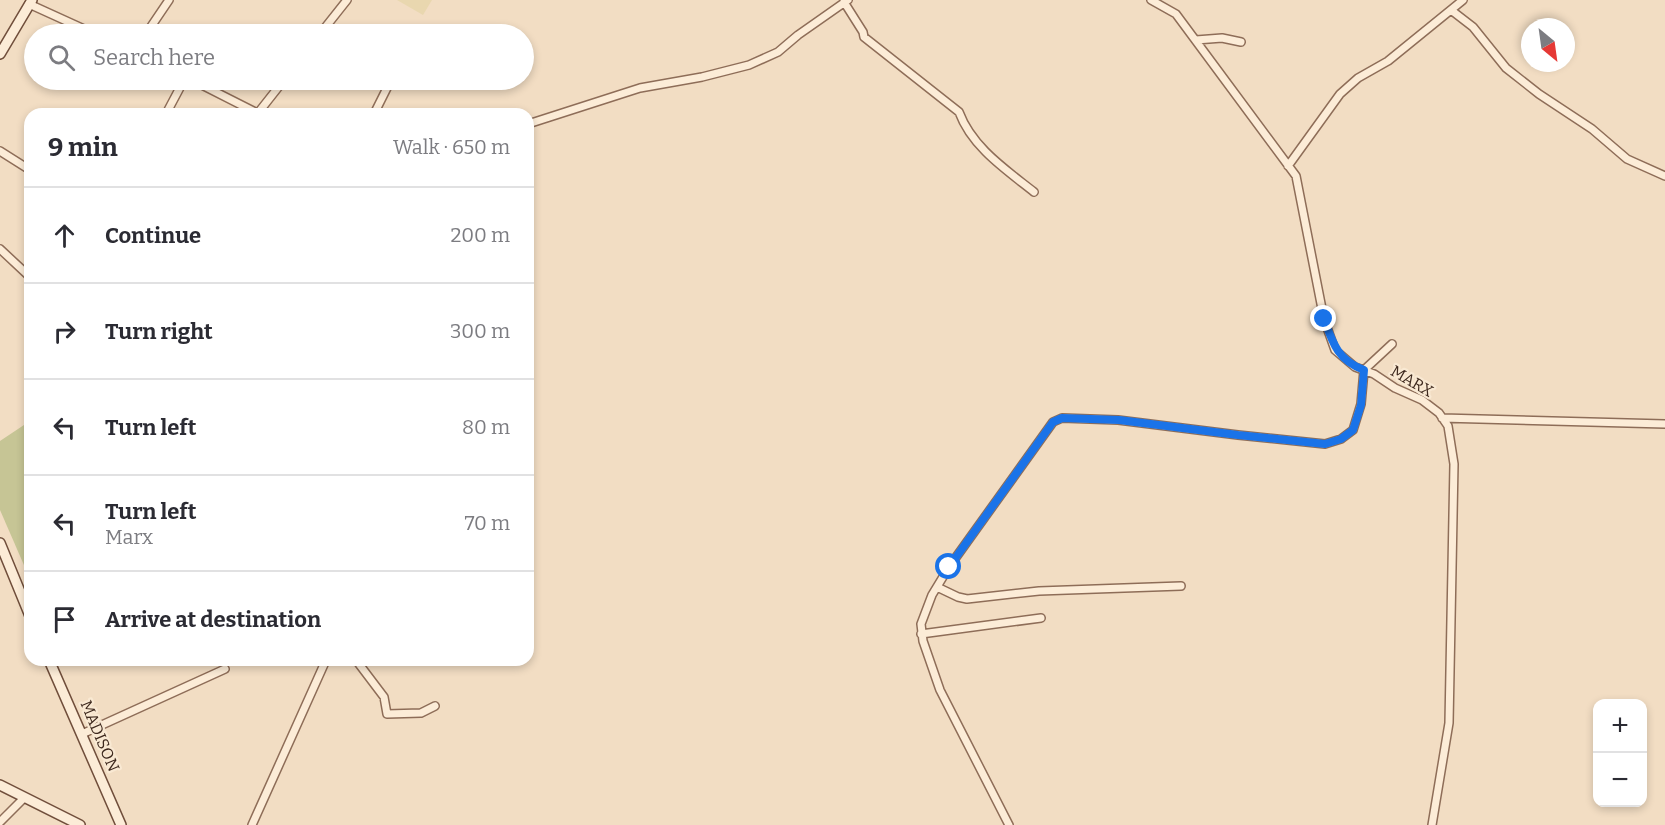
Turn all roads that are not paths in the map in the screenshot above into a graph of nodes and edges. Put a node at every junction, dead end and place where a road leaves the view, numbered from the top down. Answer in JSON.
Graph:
{"nodes":[{"id":1,"x":169,"y":0,"type":"edge"},
{"id":2,"x":347,"y":0,"type":"edge"},
{"id":3,"x":1151,"y":0,"type":"edge"},
{"id":4,"x":1463,"y":0,"type":"edge"},
{"id":5,"x":846,"y":1,"type":"edge"},
{"id":6,"x":31,"y":2,"type":"edge"},
{"id":7,"x":1451,"y":10,"type":"junction"},
{"id":8,"x":75,"y":24,"type":"edge"},
{"id":9,"x":153,"y":24,"type":"edge"},
{"id":10,"x":328,"y":24,"type":"edge"},
{"id":11,"x":1196,"y":40,"type":"junction"},
{"id":12,"x":1241,"y":42,"type":"dead end"},
{"id":13,"x":0,"y":54,"type":"edge"},
{"id":14,"x":179,"y":90,"type":"edge"},
{"id":15,"x":213,"y":90,"type":"edge"},
{"id":16,"x":277,"y":90,"type":"edge"},
{"id":17,"x":386,"y":90,"type":"edge"},
{"id":18,"x":169,"y":108,"type":"edge"},
{"id":19,"x":247,"y":108,"type":"edge"},
{"id":20,"x":263,"y":108,"type":"edge"},
{"id":21,"x":377,"y":108,"type":"edge"},
{"id":22,"x":534,"y":122,"type":"edge"},
{"id":23,"x":0,"y":151,"type":"edge"},
{"id":24,"x":24,"y":166,"type":"edge"},
{"id":25,"x":1288,"y":166,"type":"junction"},
{"id":26,"x":1665,"y":176,"type":"edge"},
{"id":27,"x":1034,"y":192,"type":"dead end"},
{"id":28,"x":0,"y":249,"type":"edge"},
{"id":29,"x":24,"y":271,"type":"edge"},
{"id":30,"x":1392,"y":344,"type":"dead end"},
{"id":31,"x":1364,"y":370,"type":"junction"},
{"id":32,"x":1442,"y":418,"type":"junction"},
{"id":33,"x":1665,"y":424,"type":"edge"},
{"id":34,"x":0,"y":543,"type":"edge"},
{"id":35,"x":1181,"y":586,"type":"dead end"},
{"id":36,"x":937,"y":587,"type":"junction"},
{"id":37,"x":24,"y":601,"type":"edge"},
{"id":38,"x":1041,"y":618,"type":"dead end"},
{"id":39,"x":921,"y":634,"type":"junction"},
{"id":40,"x":52,"y":666,"type":"edge"},
{"id":41,"x":323,"y":666,"type":"edge"},
{"id":42,"x":361,"y":666,"type":"edge"},
{"id":43,"x":225,"y":669,"type":"dead end"},
{"id":44,"x":435,"y":706,"type":"dead end"},
{"id":45,"x":82,"y":734,"type":"junction"},
{"id":46,"x":0,"y":785,"type":"edge"},
{"id":47,"x":24,"y":798,"type":"junction"},
{"id":48,"x":0,"y":822,"type":"edge"},
{"id":49,"x":80,"y":825,"type":"edge"},
{"id":50,"x":121,"y":825,"type":"edge"},
{"id":51,"x":252,"y":825,"type":"edge"},
{"id":52,"x":1009,"y":825,"type":"edge"},
{"id":53,"x":1432,"y":825,"type":"edge"}],
"edges":[{"from":1,"to":9,"type":"street"},
{"from":2,"to":10,"type":"street"},
{"from":3,"to":11,"type":"street","name":"MARX"},
{"from":4,"to":7,"type":"street"},
{"from":5,"to":22,"type":"street"},
{"from":5,"to":27,"type":"street"},
{"from":6,"to":8,"type":"street"},
{"from":6,"to":13,"type":"street"},
{"from":7,"to":25,"type":"street"},
{"from":7,"to":26,"type":"street"},
{"from":11,"to":12,"type":"street"},
{"from":11,"to":25,"type":"street","name":"MARX"},
{"from":14,"to":18,"type":"street"},
{"from":15,"to":19,"type":"street"},
{"from":16,"to":20,"type":"street"},
{"from":17,"to":21,"type":"street"},
{"from":23,"to":24,"type":"street"},
{"from":25,"to":31,"type":"street","name":"MARX"},
{"from":28,"to":29,"type":"street"},
{"from":30,"to":31,"type":"street"},
{"from":31,"to":32,"type":"street","name":"MARX"},
{"from":31,"to":36,"type":"street"},
{"from":32,"to":33,"type":"street"},
{"from":32,"to":53,"type":"street","name":"MARX"},
{"from":34,"to":37,"type":"street"},
{"from":35,"to":36,"type":"street"},
{"from":36,"to":39,"type":"street"},
{"from":38,"to":39,"type":"street"},
{"from":39,"to":52,"type":"street"},
{"from":40,"to":45,"type":"street","name":"MADISON"},
{"from":41,"to":51,"type":"street"},
{"from":42,"to":44,"type":"street"},
{"from":43,"to":45,"type":"street"},
{"from":45,"to":50,"type":"street","name":"MADISON"},
{"from":46,"to":47,"type":"street"},
{"from":47,"to":48,"type":"street"},
{"from":47,"to":49,"type":"street"}]}
